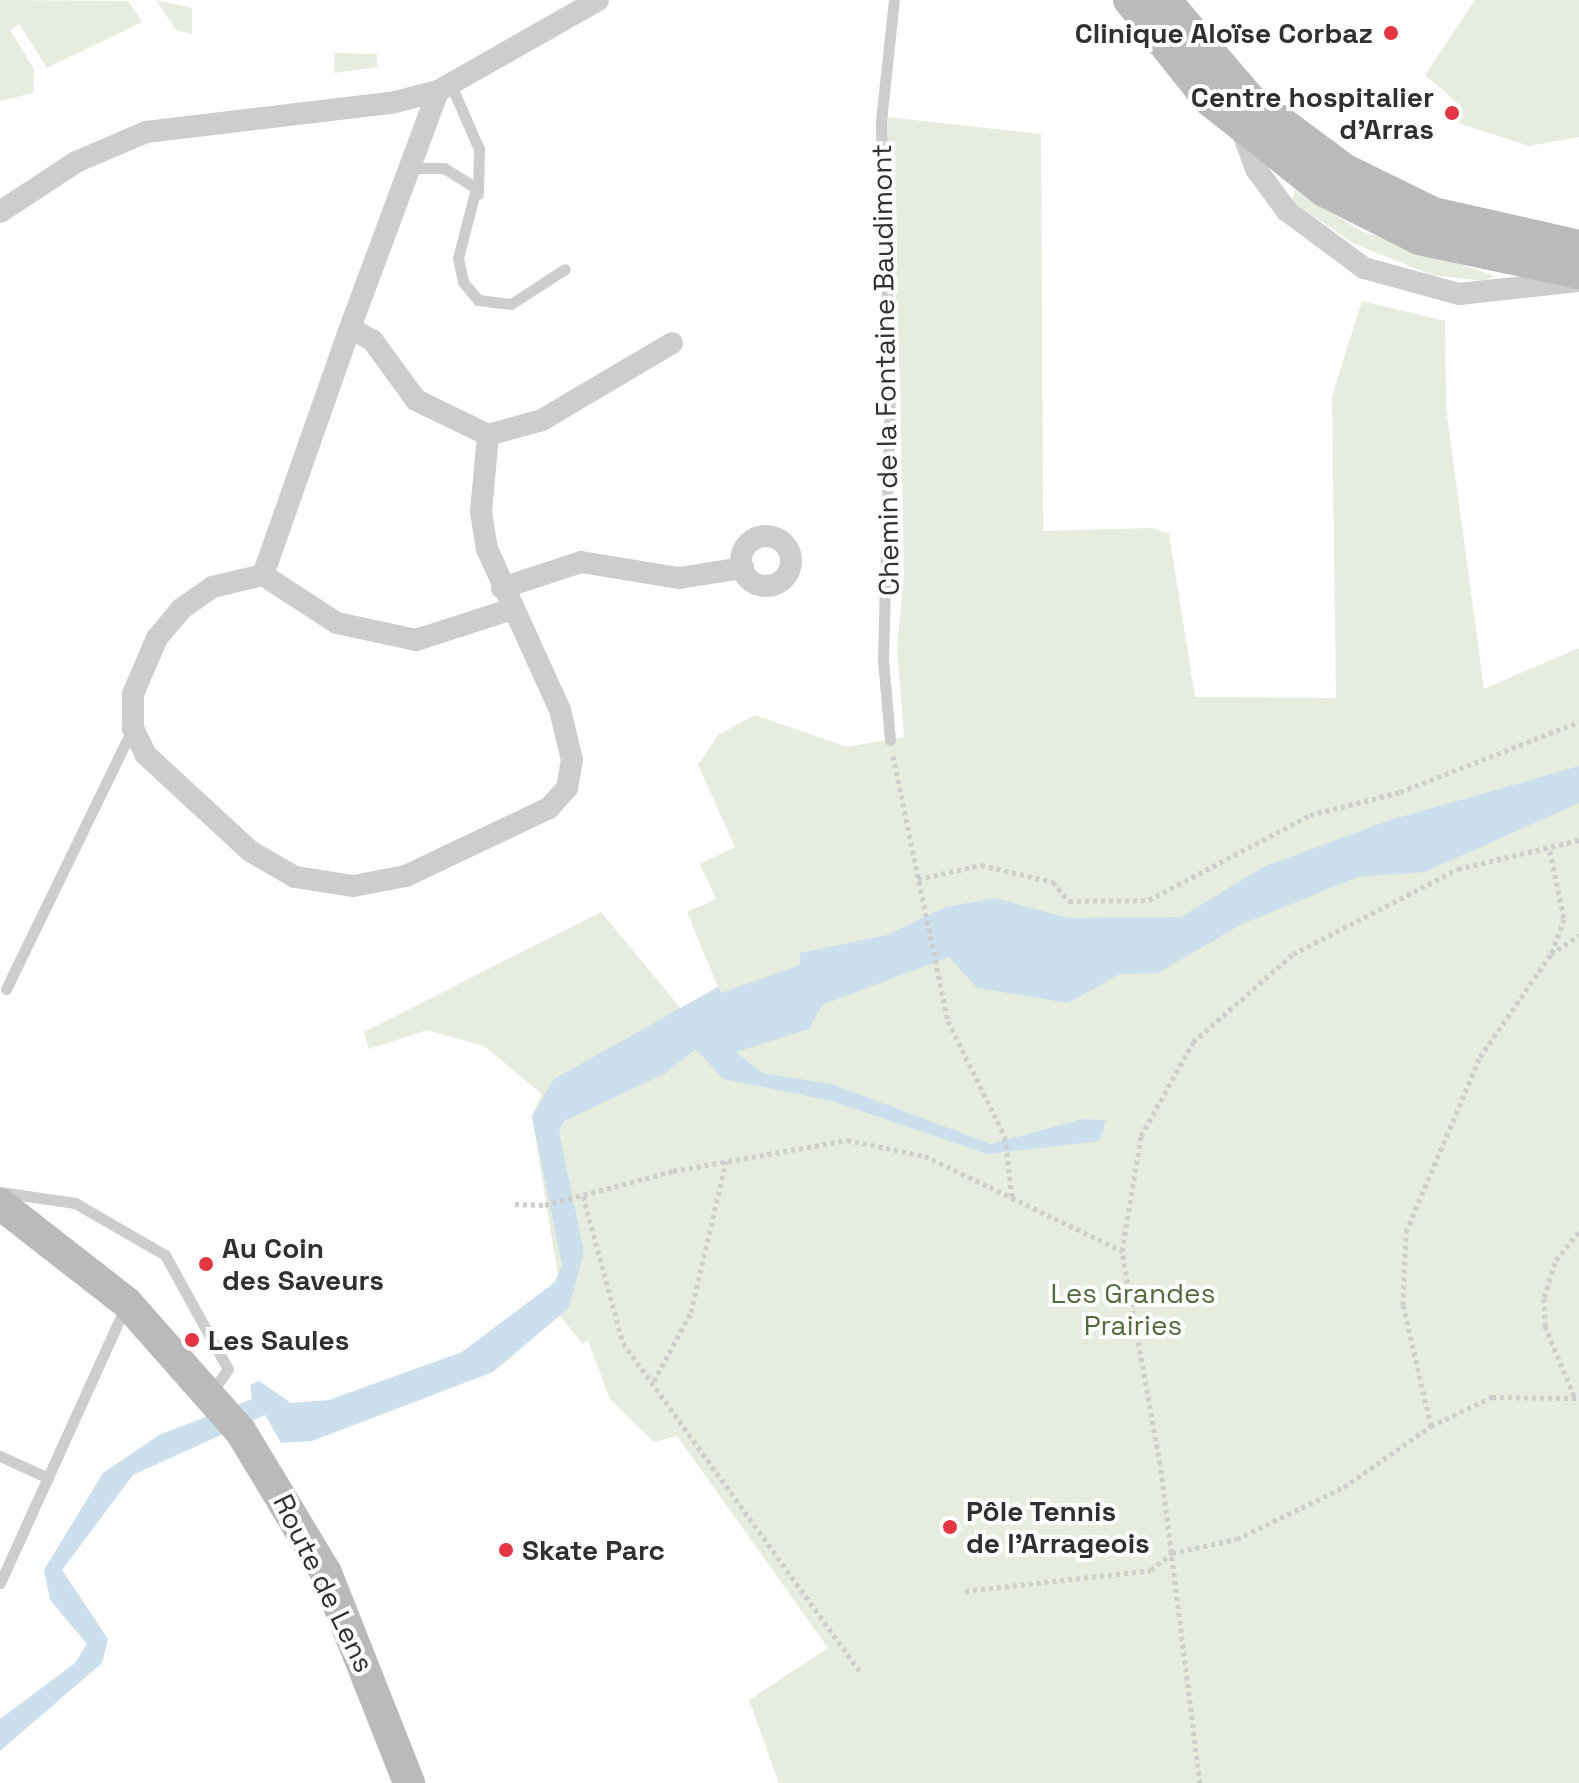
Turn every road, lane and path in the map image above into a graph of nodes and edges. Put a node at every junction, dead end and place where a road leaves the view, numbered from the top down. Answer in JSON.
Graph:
{"nodes":[{"id":1,"x":598,"y":0,"type":"edge"},
{"id":2,"x":894,"y":0,"type":"edge"},
{"id":3,"x":1129,"y":0,"type":"edge"},
{"id":4,"x":1165,"y":0,"type":"edge"},
{"id":5,"x":1192,"y":0,"type":"edge"},
{"id":6,"x":444,"y":88,"type":"junction"},
{"id":7,"x":1242,"y":131,"type":"junction"},
{"id":8,"x":408,"y":168,"type":"junction"},
{"id":9,"x":478,"y":196,"type":"junction"},
{"id":10,"x":0,"y":212,"type":"edge"},
{"id":11,"x":1486,"y":228,"type":"junction"},
{"id":12,"x":1579,"y":246,"type":"edge"},
{"id":13,"x":565,"y":269,"type":"dead end"},
{"id":14,"x":1579,"y":273,"type":"edge"},
{"id":15,"x":1579,"y":281,"type":"edge"},
{"id":16,"x":350,"y":328,"type":"junction"},
{"id":17,"x":672,"y":343,"type":"dead end"},
{"id":18,"x":488,"y":435,"type":"junction"},
{"id":19,"x":743,"y":568,"type":"dead end"},
{"id":20,"x":263,"y":575,"type":"junction"},
{"id":21,"x":502,"y":588,"type":"junction"},
{"id":22,"x":512,"y":609,"type":"junction"},
{"id":23,"x":1579,"y":722,"type":"edge"},
{"id":24,"x":133,"y":728,"type":"junction"},
{"id":25,"x":890,"y":740,"type":"joint"},
{"id":26,"x":1579,"y":840,"type":"edge"},
{"id":27,"x":1550,"y":851,"type":"junction"},
{"id":28,"x":918,"y":879,"type":"junction"},
{"id":29,"x":1579,"y":935,"type":"edge"},
{"id":30,"x":1551,"y":954,"type":"junction"},
{"id":31,"x":6,"y":989,"type":"dead end"},
{"id":32,"x":726,"y":1161,"type":"junction"},
{"id":33,"x":0,"y":1192,"type":"edge"},
{"id":34,"x":583,"y":1196,"type":"junction"},
{"id":35,"x":1012,"y":1199,"type":"junction"},
{"id":36,"x":0,"y":1204,"type":"edge"},
{"id":37,"x":515,"y":1204,"type":"dead end"},
{"id":38,"x":1579,"y":1232,"type":"edge"},
{"id":39,"x":1122,"y":1251,"type":"junction"},
{"id":40,"x":127,"y":1303,"type":"junction"},
{"id":41,"x":654,"y":1381,"type":"junction"},
{"id":42,"x":1577,"y":1397,"type":"edge"},
{"id":43,"x":226,"y":1400,"type":"junction"},
{"id":44,"x":1431,"y":1426,"type":"junction"},
{"id":45,"x":0,"y":1456,"type":"edge"},
{"id":46,"x":48,"y":1478,"type":"junction"},
{"id":47,"x":1172,"y":1553,"type":"junction"},
{"id":48,"x":0,"y":1583,"type":"edge"},
{"id":49,"x":965,"y":1591,"type":"dead end"},
{"id":50,"x":860,"y":1672,"type":"dead end"},
{"id":51,"x":409,"y":1783,"type":"edge"},
{"id":52,"x":1200,"y":1783,"type":"edge"}],
"edges":[{"from":1,"to":6,"type":"street"},
{"from":2,"to":25,"type":"lane","name":"Chemin de la Fontaine Baudimont"},
{"from":3,"to":7,"type":"main road"},
{"from":4,"to":11,"type":"main road"},
{"from":5,"to":11,"type":"main road"},
{"from":6,"to":8,"type":"street"},
{"from":6,"to":9,"type":"lane"},
{"from":6,"to":10,"type":"street"},
{"from":7,"to":14,"type":"main road"},
{"from":7,"to":15,"type":"street"},
{"from":8,"to":9,"type":"lane"},
{"from":8,"to":16,"type":"street"},
{"from":9,"to":13,"type":"lane"},
{"from":11,"to":12,"type":"main road"},
{"from":16,"to":18,"type":"street"},
{"from":16,"to":20,"type":"street"},
{"from":17,"to":18,"type":"street"},
{"from":18,"to":21,"type":"street"},
{"from":19,"to":21,"type":"street"},
{"from":20,"to":22,"type":"street"},
{"from":20,"to":24,"type":"street"},
{"from":21,"to":22,"type":"street"},
{"from":22,"to":24,"type":"street"},
{"from":23,"to":28,"type":"path"},
{"from":24,"to":31,"type":"lane"},
{"from":25,"to":28,"type":"path"},
{"from":26,"to":27,"type":"path"},
{"from":27,"to":30,"type":"path"},
{"from":27,"to":39,"type":"path"},
{"from":28,"to":35,"type":"path"},
{"from":29,"to":30,"type":"path"},
{"from":30,"to":44,"type":"path"},
{"from":32,"to":34,"type":"path"},
{"from":32,"to":35,"type":"path"},
{"from":32,"to":41,"type":"path"},
{"from":33,"to":43,"type":"lane"},
{"from":34,"to":37,"type":"path"},
{"from":34,"to":41,"type":"path"},
{"from":35,"to":39,"type":"path"},
{"from":36,"to":40,"type":"main road","name":"Route de Lens"},
{"from":38,"to":42,"type":"path"},
{"from":39,"to":47,"type":"path"},
{"from":40,"to":43,"type":"main road","name":"Route de Lens"},
{"from":40,"to":46,"type":"lane"},
{"from":41,"to":50,"type":"path"},
{"from":42,"to":44,"type":"path"},
{"from":43,"to":51,"type":"main road","name":"Route de Lens"},
{"from":44,"to":47,"type":"path"},
{"from":45,"to":46,"type":"lane"},
{"from":46,"to":48,"type":"lane"},
{"from":47,"to":49,"type":"path"},
{"from":47,"to":52,"type":"path"}]}
